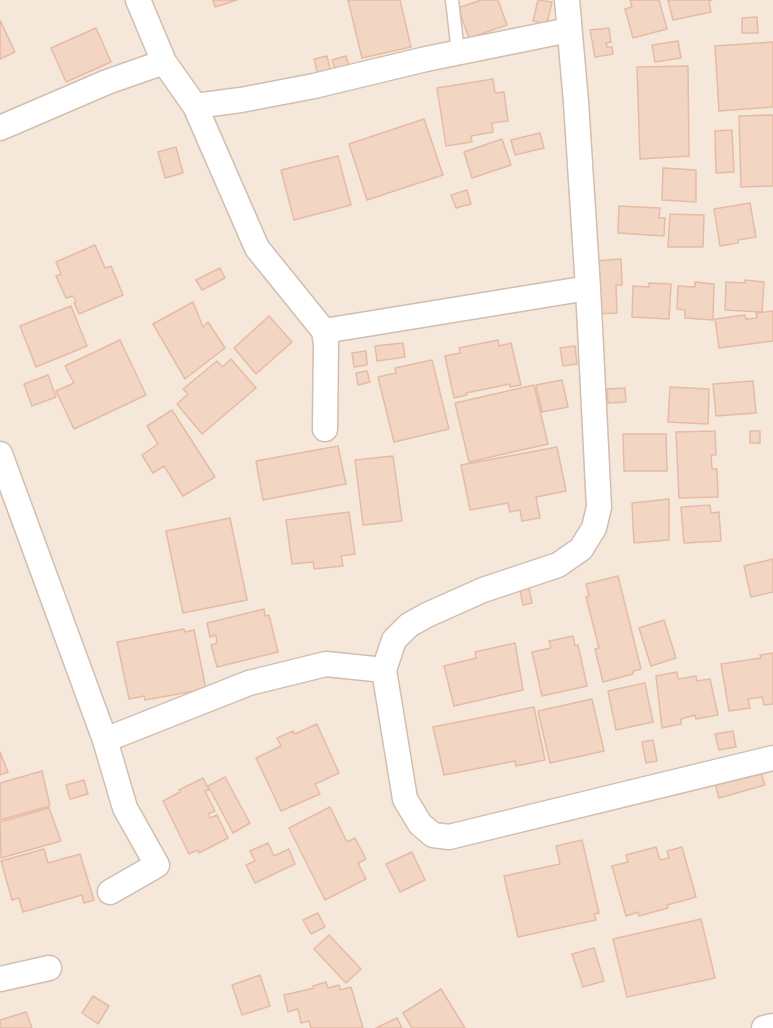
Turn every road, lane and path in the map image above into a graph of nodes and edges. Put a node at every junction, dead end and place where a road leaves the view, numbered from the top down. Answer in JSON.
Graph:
{"nodes":[{"id":1,"x":138,"y":0,"type":"edge"},
{"id":2,"x":452,"y":0,"type":"edge"},
{"id":3,"x":567,"y":0,"type":"edge"},
{"id":4,"x":569,"y":30,"type":"junction"},
{"id":5,"x":458,"y":52,"type":"junction"},
{"id":6,"x":164,"y":62,"type":"junction"},
{"id":7,"x":195,"y":106,"type":"junction"},
{"id":8,"x":0,"y":128,"type":"edge"},
{"id":9,"x":588,"y":288,"type":"junction"},
{"id":10,"x":324,"y":331,"type":"junction"},
{"id":11,"x":325,"y":429,"type":"dead end"},
{"id":12,"x":0,"y":454,"type":"edge"},
{"id":13,"x":384,"y":670,"type":"junction"},
{"id":14,"x":105,"y":740,"type":"junction"},
{"id":15,"x":773,"y":758,"type":"edge"},
{"id":16,"x":110,"y":892,"type":"dead end"},
{"id":17,"x":49,"y":968,"type":"dead end"},
{"id":18,"x":0,"y":979,"type":"edge"},
{"id":19,"x":773,"y":1026,"type":"edge"},
{"id":20,"x":764,"y":1028,"type":"edge"}],
"edges":[{"from":1,"to":6,"type":"street"},
{"from":2,"to":5,"type":"lane"},
{"from":3,"to":4,"type":"street"},
{"from":4,"to":5,"type":"street"},
{"from":4,"to":9,"type":"street"},
{"from":5,"to":7,"type":"street"},
{"from":6,"to":7,"type":"street"},
{"from":6,"to":8,"type":"street"},
{"from":7,"to":10,"type":"street"},
{"from":9,"to":10,"type":"street"},
{"from":9,"to":13,"type":"street"},
{"from":10,"to":11,"type":"street"},
{"from":12,"to":14,"type":"street"},
{"from":13,"to":14,"type":"street"},
{"from":13,"to":15,"type":"street"},
{"from":14,"to":16,"type":"street"},
{"from":17,"to":18,"type":"street"},
{"from":19,"to":20,"type":"street"}]}
